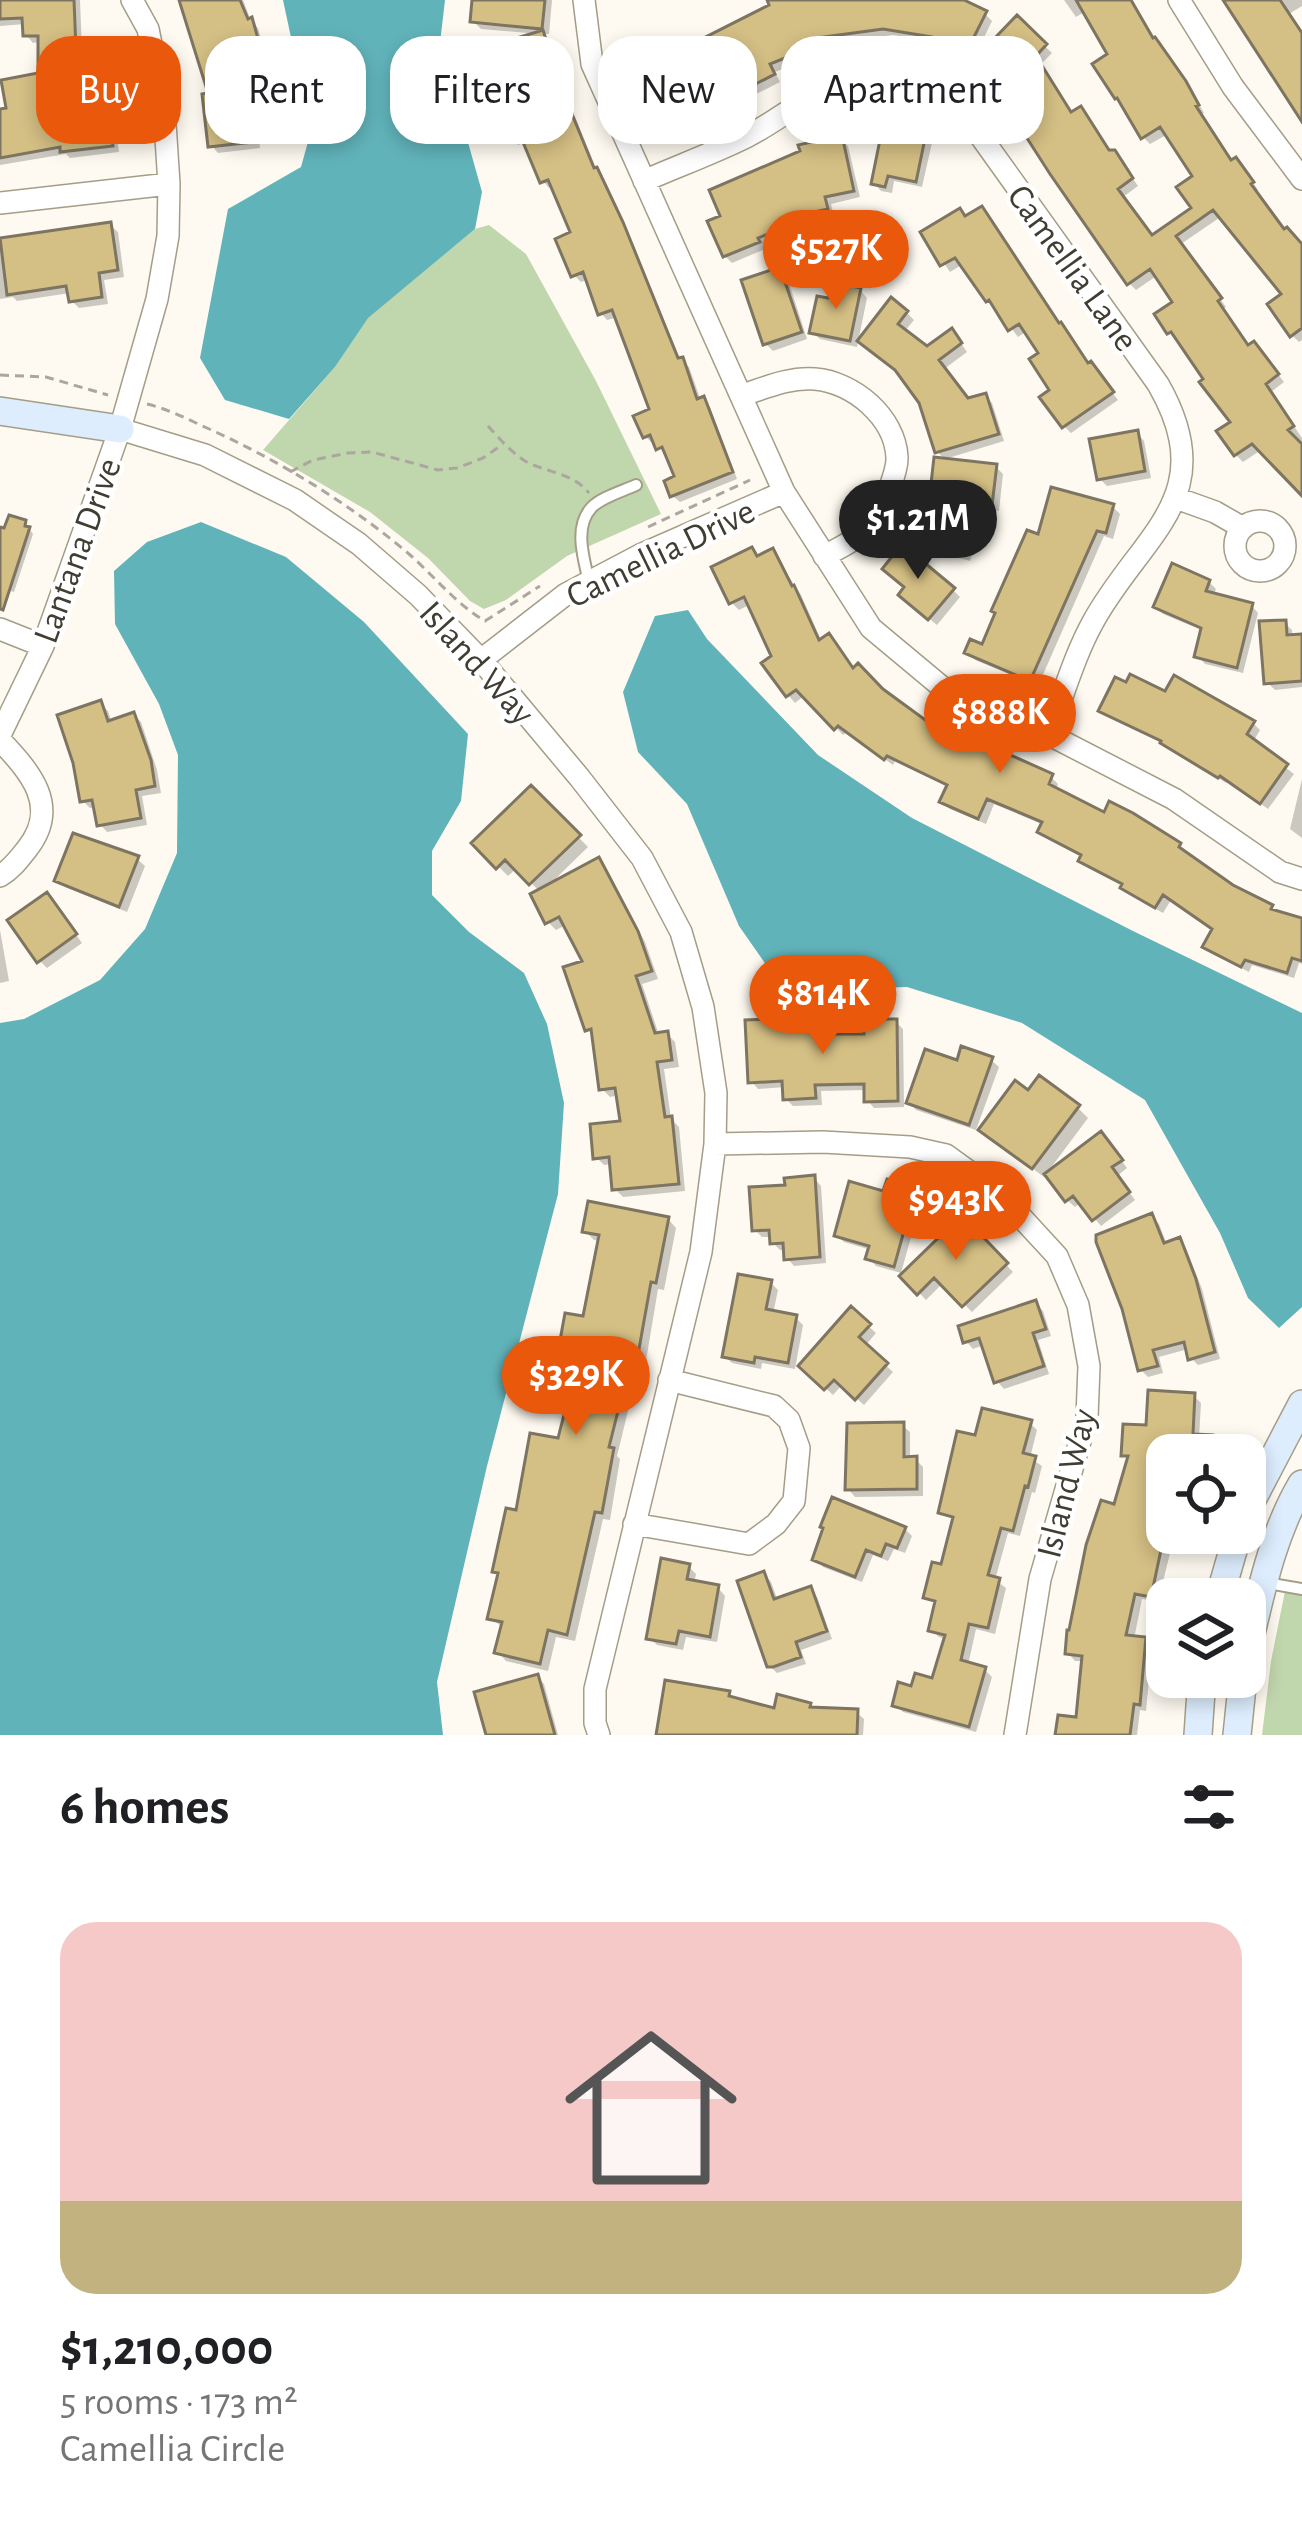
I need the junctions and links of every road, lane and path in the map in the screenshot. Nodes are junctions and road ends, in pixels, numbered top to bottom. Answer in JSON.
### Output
{"nodes":[{"id":1,"x":132,"y":0,"type":"edge"},
{"id":2,"x":584,"y":0,"type":"edge"},
{"id":3,"x":1179,"y":0,"type":"edge"},
{"id":4,"x":1302,"y":179,"type":"edge"},
{"id":5,"x":644,"y":181,"type":"junction"},
{"id":6,"x":169,"y":184,"type":"junction"},
{"id":7,"x":0,"y":203,"type":"edge"},
{"id":8,"x":0,"y":375,"type":"edge"},
{"id":9,"x":743,"y":395,"type":"junction"},
{"id":10,"x":128,"y":400,"type":"junction"},
{"id":11,"x":0,"y":411,"type":"edge"},
{"id":12,"x":488,"y":426,"type":"dead end"},
{"id":13,"x":120,"y":429,"type":"junction"},
{"id":14,"x":503,"y":444,"type":"junction"},
{"id":15,"x":290,"y":472,"type":"junction"},
{"id":16,"x":750,"y":480,"type":"dead end"},
{"id":17,"x":635,"y":485,"type":"dead end"},
{"id":18,"x":271,"y":488,"type":"junction"},
{"id":19,"x":784,"y":491,"type":"junction"},
{"id":20,"x":1176,"y":498,"type":"junction"},
{"id":21,"x":594,"y":505,"type":"junction"},
{"id":22,"x":1243,"y":528,"type":"dead end"},
{"id":23,"x":642,"y":530,"type":"dead end"},
{"id":24,"x":824,"y":556,"type":"junction"},
{"id":25,"x":589,"y":582,"type":"junction"},
{"id":26,"x":542,"y":585,"type":"dead end"},
{"id":27,"x":0,"y":628,"type":"edge"},
{"id":28,"x":43,"y":646,"type":"junction"},
{"id":29,"x":482,"y":660,"type":"junction"},
{"id":30,"x":1048,"y":734,"type":"junction"},
{"id":31,"x":0,"y":737,"type":"edge"},
{"id":32,"x":0,"y":876,"type":"edge"},
{"id":33,"x":1302,"y":879,"type":"edge"},
{"id":34,"x":715,"y":1144,"type":"junction"},
{"id":35,"x":669,"y":1380,"type":"junction"},
{"id":36,"x":1302,"y":1404,"type":"edge"},
{"id":37,"x":1266,"y":1473,"type":"edge"},
{"id":38,"x":1302,"y":1484,"type":"edge"},
{"id":39,"x":634,"y":1524,"type":"junction"},
{"id":40,"x":1265,"y":1578,"type":"edge"},
{"id":41,"x":1266,"y":1582,"type":"edge"},
{"id":42,"x":1302,"y":1589,"type":"edge"},
{"id":43,"x":1201,"y":1698,"type":"edge"},
{"id":44,"x":1241,"y":1698,"type":"edge"},
{"id":45,"x":599,"y":1735,"type":"edge"},
{"id":46,"x":1015,"y":1735,"type":"edge"},
{"id":47,"x":1198,"y":1735,"type":"edge"},
{"id":48,"x":1237,"y":1735,"type":"edge"}],
"edges":[{"from":1,"to":6,"type":"street","name":"Lantana Drive"},
{"from":2,"to":5,"type":"street"},
{"from":3,"to":4,"type":"street"},
{"from":5,"to":9,"type":"street"},
{"from":5,"to":20,"type":"street","name":"Camellia Lane"},
{"from":6,"to":7,"type":"street"},
{"from":6,"to":10,"type":"street","name":"Lantana Drive"},
{"from":8,"to":10,"type":"path"},
{"from":9,"to":19,"type":"street"},
{"from":9,"to":24,"type":"street"},
{"from":10,"to":13,"type":"street","name":"Lantana Drive"},
{"from":10,"to":15,"type":"path"},
{"from":11,"to":13,"type":"street","name":"Island Way"},
{"from":12,"to":14,"type":"path"},
{"from":13,"to":18,"type":"street","name":"Island Way"},
{"from":13,"to":28,"type":"street","name":"Lantana Drive"},
{"from":14,"to":15,"type":"path"},
{"from":14,"to":21,"type":"path"},
{"from":15,"to":18,"type":"path"},
{"from":15,"to":26,"type":"path"},
{"from":16,"to":23,"type":"path"},
{"from":17,"to":21,"type":"lane"},
{"from":18,"to":29,"type":"street","name":"Island Way"},
{"from":19,"to":24,"type":"street"},
{"from":19,"to":25,"type":"street","name":"Camellia Drive"},
{"from":20,"to":22,"type":"street"},
{"from":20,"to":30,"type":"street","name":"Camellia Lane"},
{"from":21,"to":25,"type":"lane"},
{"from":24,"to":30,"type":"street"},
{"from":25,"to":29,"type":"street","name":"Camellia Drive"},
{"from":27,"to":28,"type":"street"},
{"from":28,"to":31,"type":"street","name":"Lantana Drive"},
{"from":29,"to":34,"type":"street","name":"Island Way"},
{"from":30,"to":33,"type":"street"},
{"from":31,"to":32,"type":"street"},
{"from":34,"to":35,"type":"street","name":"Island Way"},
{"from":34,"to":46,"type":"street","name":"Island Way"},
{"from":35,"to":39,"type":"street","name":"Island Way"},
{"from":35,"to":39,"type":"street"},
{"from":36,"to":37,"type":"street"},
{"from":38,"to":40,"type":"street"},
{"from":39,"to":45,"type":"street","name":"Island Way"},
{"from":41,"to":42,"type":"lane"},
{"from":43,"to":47,"type":"street"},
{"from":44,"to":48,"type":"street"}]}
